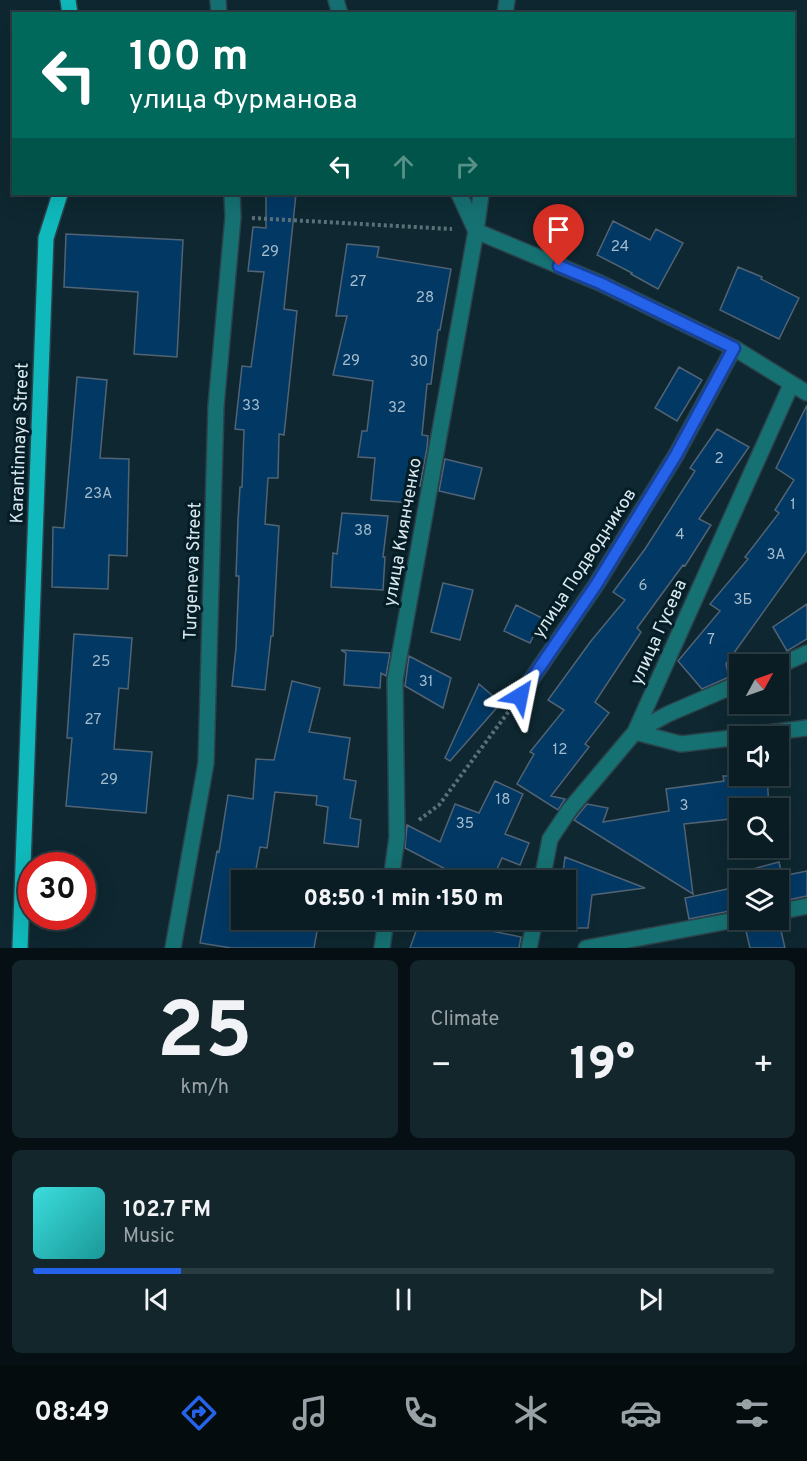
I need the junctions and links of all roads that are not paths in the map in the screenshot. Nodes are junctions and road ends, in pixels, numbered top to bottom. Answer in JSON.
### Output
{"nodes":[{"id":1,"x":60,"y":195,"type":"edge"},
{"id":2,"x":231,"y":195,"type":"edge"},
{"id":3,"x":459,"y":195,"type":"edge"},
{"id":4,"x":481,"y":195,"type":"edge"},
{"id":5,"x":476,"y":231,"type":"junction"},
{"id":6,"x":734,"y":348,"type":"junction"},
{"id":7,"x":791,"y":384,"type":"junction"},
{"id":8,"x":807,"y":393,"type":"edge"},
{"id":9,"x":807,"y":653,"type":"edge"},
{"id":10,"x":789,"y":661,"type":"edge"},
{"id":11,"x":729,"y":688,"type":"edge"},
{"id":12,"x":520,"y":696,"type":"road end"},
{"id":13,"x":807,"y":728,"type":"edge"},
{"id":14,"x":789,"y":730,"type":"edge"},
{"id":15,"x":635,"y":732,"type":"junction"},
{"id":16,"x":729,"y":738,"type":"edge"},
{"id":17,"x":392,"y":870,"type":"edge"},
{"id":18,"x":544,"y":870,"type":"edge"},
{"id":19,"x":807,"y":906,"type":"edge"},
{"id":20,"x":789,"y":910,"type":"edge"},
{"id":21,"x":729,"y":921,"type":"edge"},
{"id":22,"x":385,"y":930,"type":"edge"},
{"id":23,"x":533,"y":930,"type":"edge"},
{"id":24,"x":20,"y":948,"type":"edge"},
{"id":25,"x":173,"y":948,"type":"edge"},
{"id":26,"x":382,"y":948,"type":"edge"},
{"id":27,"x":529,"y":948,"type":"edge"},
{"id":28,"x":586,"y":948,"type":"edge"}],
"edges":[{"from":1,"to":24,"type":"main road","name":"Karantinnaya Street"},
{"from":2,"to":25,"type":"street","name":"Turgeneva Street"},
{"from":3,"to":5,"type":"street"},
{"from":4,"to":5,"type":"street","name":"улица Киянченко"},
{"from":5,"to":6,"type":"street"},
{"from":5,"to":17,"type":"street","name":"улица Киянченко"},
{"from":6,"to":7,"type":"street"},
{"from":6,"to":12,"type":"street","name":"улица Подводников"},
{"from":7,"to":8,"type":"street"},
{"from":7,"to":15,"type":"street","name":"улица Гусева"},
{"from":9,"to":10,"type":"street"},
{"from":11,"to":15,"type":"street"},
{"from":13,"to":14,"type":"street"},
{"from":15,"to":16,"type":"street"},
{"from":15,"to":18,"type":"street","name":"улица Гусева"},
{"from":19,"to":20,"type":"street"},
{"from":21,"to":28,"type":"street"},
{"from":22,"to":26,"type":"street"},
{"from":23,"to":27,"type":"street"}]}
